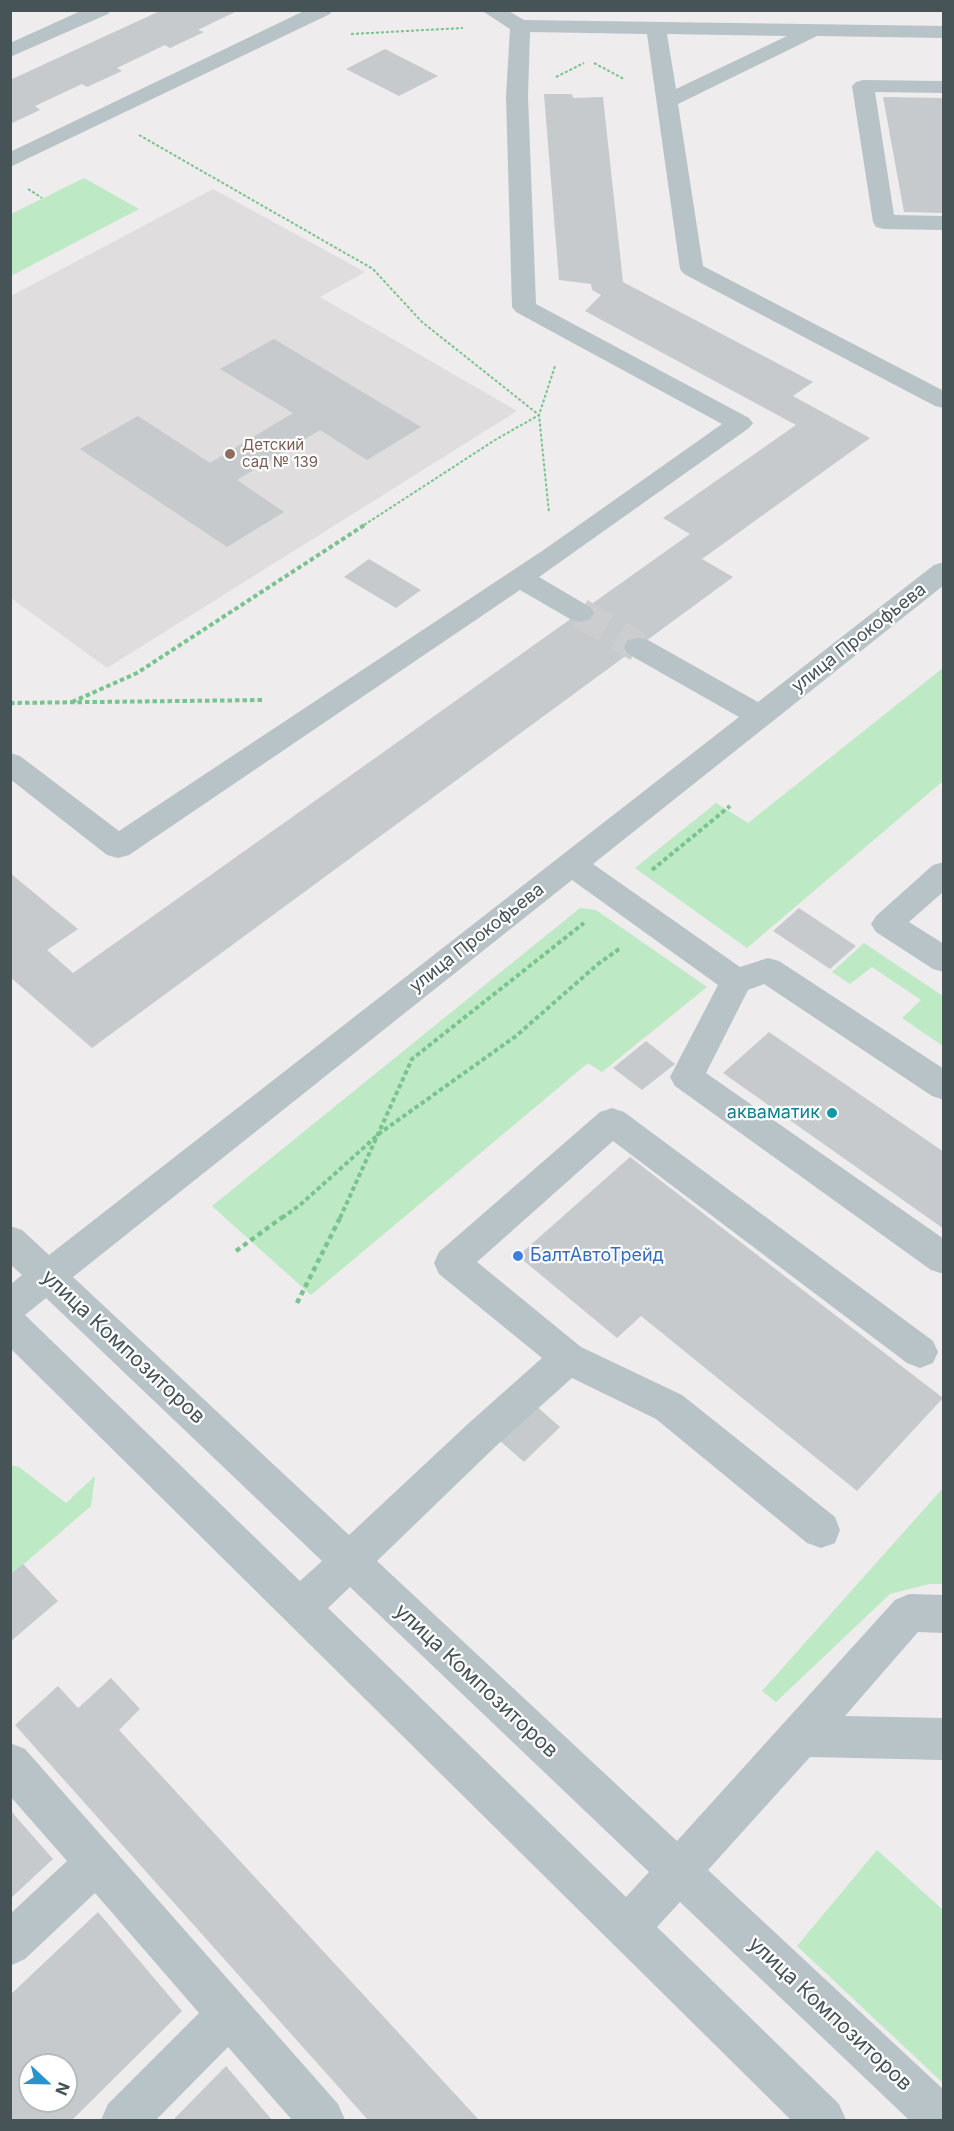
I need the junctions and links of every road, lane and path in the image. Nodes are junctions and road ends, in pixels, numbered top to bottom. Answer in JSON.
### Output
{"nodes":[{"id":1,"x":101,"y":10,"type":"edge"},
{"id":2,"x":323,"y":10,"type":"edge"},
{"id":3,"x":491,"y":10,"type":"edge"},
{"id":4,"x":520,"y":26,"type":"junction"},
{"id":5,"x":656,"y":28,"type":"junction"},
{"id":6,"x":816,"y":30,"type":"junction"},
{"id":7,"x":944,"y":32,"type":"edge"},
{"id":8,"x":347,"y":34,"type":"dead end"},
{"id":9,"x":10,"y":51,"type":"edge"},
{"id":10,"x":944,"y":87,"type":"edge"},
{"id":11,"x":667,"y":101,"type":"junction"},
{"id":12,"x":104,"y":116,"type":"junction"},
{"id":13,"x":10,"y":161,"type":"edge"},
{"id":14,"x":944,"y":223,"type":"edge"},
{"id":15,"x":566,"y":331,"type":"junction"},
{"id":16,"x":944,"y":401,"type":"edge"},
{"id":17,"x":539,"y":415,"type":"junction"},
{"id":18,"x":554,"y":555,"type":"junction"},
{"id":19,"x":944,"y":571,"type":"edge"},
{"id":20,"x":520,"y":578,"type":"junction"},
{"id":21,"x":580,"y":613,"type":"tunnel mouth"},
{"id":22,"x":638,"y":647,"type":"tunnel mouth"},
{"id":23,"x":338,"y":699,"type":"junction"},
{"id":24,"x":72,"y":702,"type":"junction"},
{"id":25,"x":10,"y":703,"type":"edge"},
{"id":26,"x":759,"y":716,"type":"junction"},
{"id":27,"x":10,"y":763,"type":"edge"},
{"id":28,"x":730,"y":806,"type":"dead end"},
{"id":29,"x":571,"y":864,"type":"junction"},
{"id":30,"x":944,"y":873,"type":"edge"},
{"id":31,"x":617,"y":897,"type":"junction"},
{"id":32,"x":655,"y":923,"type":"junction"},
{"id":33,"x":944,"y":960,"type":"edge"},
{"id":34,"x":736,"y":981,"type":"junction"},
{"id":35,"x":944,"y":1087,"type":"edge"},
{"id":36,"x":380,"y":1133,"type":"junction"},
{"id":37,"x":10,"y":1241,"type":"edge"},
{"id":38,"x":236,"y":1251,"type":"dead end"},
{"id":39,"x":944,"y":1259,"type":"edge"},
{"id":40,"x":48,"y":1276,"type":"junction"},
{"id":41,"x":297,"y":1303,"type":"dead end"},
{"id":42,"x":10,"y":1306,"type":"edge"},
{"id":43,"x":10,"y":1324,"type":"edge"},
{"id":44,"x":920,"y":1352,"type":"dead end"},
{"id":45,"x":568,"y":1358,"type":"junction"},
{"id":46,"x":821,"y":1530,"type":"dead end"},
{"id":47,"x":350,"y":1561,"type":"junction"},
{"id":48,"x":300,"y":1608,"type":"junction"},
{"id":49,"x":944,"y":1614,"type":"edge"},
{"id":50,"x":801,"y":1736,"type":"junction"},
{"id":51,"x":944,"y":1740,"type":"edge"},
{"id":52,"x":10,"y":1764,"type":"edge"},
{"id":53,"x":96,"y":1863,"type":"junction"},
{"id":54,"x":678,"y":1871,"type":"junction"},
{"id":55,"x":627,"y":1928,"type":"junction"},
{"id":56,"x":10,"y":1944,"type":"edge"},
{"id":57,"x":229,"y":2014,"type":"junction"},
{"id":58,"x":124,"y":2121,"type":"edge"},
{"id":59,"x":322,"y":2121,"type":"edge"},
{"id":60,"x":823,"y":2121,"type":"edge"},
{"id":61,"x":942,"y":2121,"type":"edge"}],
"edges":[{"from":1,"to":9,"type":"street"},
{"from":2,"to":12,"type":"street"},
{"from":3,"to":4,"type":"street"},
{"from":4,"to":5,"type":"street"},
{"from":4,"to":8,"type":"path"},
{"from":4,"to":15,"type":"street"},
{"from":5,"to":6,"type":"street"},
{"from":5,"to":11,"type":"street"},
{"from":6,"to":7,"type":"street"},
{"from":6,"to":11,"type":"street"},
{"from":10,"to":14,"type":"street"},
{"from":11,"to":16,"type":"street"},
{"from":12,"to":13,"type":"street"},
{"from":12,"to":17,"type":"path"},
{"from":15,"to":17,"type":"path"},
{"from":15,"to":18,"type":"street"},
{"from":17,"to":18,"type":"path"},
{"from":17,"to":24,"type":"path"},
{"from":18,"to":20,"type":"street"},
{"from":19,"to":26,"type":"street","name":"улица Прокофьева"},
{"from":20,"to":21,"type":"street"},
{"from":20,"to":23,"type":"street"},
{"from":22,"to":26,"type":"street"},
{"from":23,"to":24,"type":"path"},
{"from":23,"to":27,"type":"street"},
{"from":24,"to":25,"type":"path"},
{"from":26,"to":29,"type":"street","name":"улица Прокофьева"},
{"from":28,"to":31,"type":"path"},
{"from":29,"to":31,"type":"street"},
{"from":29,"to":40,"type":"street","name":"улица Прокофьева"},
{"from":30,"to":33,"type":"street"},
{"from":31,"to":32,"type":"street"},
{"from":31,"to":36,"type":"path"},
{"from":32,"to":34,"type":"street"},
{"from":32,"to":36,"type":"path"},
{"from":34,"to":35,"type":"street"},
{"from":34,"to":39,"type":"street"},
{"from":36,"to":38,"type":"path"},
{"from":36,"to":41,"type":"path"},
{"from":37,"to":40,"type":"street","name":"улица Композиторов"},
{"from":40,"to":42,"type":"street","name":"улица Прокофьева"},
{"from":40,"to":47,"type":"street","name":"улица Композиторов"},
{"from":43,"to":48,"type":"street"},
{"from":44,"to":45,"type":"street"},
{"from":45,"to":46,"type":"street"},
{"from":45,"to":47,"type":"street"},
{"from":47,"to":48,"type":"street"},
{"from":47,"to":54,"type":"street","name":"улица Композиторов"},
{"from":48,"to":55,"type":"street"},
{"from":49,"to":50,"type":"street"},
{"from":50,"to":51,"type":"street"},
{"from":50,"to":54,"type":"street"},
{"from":52,"to":53,"type":"street"},
{"from":53,"to":56,"type":"street"},
{"from":53,"to":57,"type":"street"},
{"from":54,"to":55,"type":"street"},
{"from":54,"to":61,"type":"street","name":"улица Композиторов"},
{"from":55,"to":60,"type":"street"},
{"from":57,"to":58,"type":"street"},
{"from":57,"to":59,"type":"street"}]}
